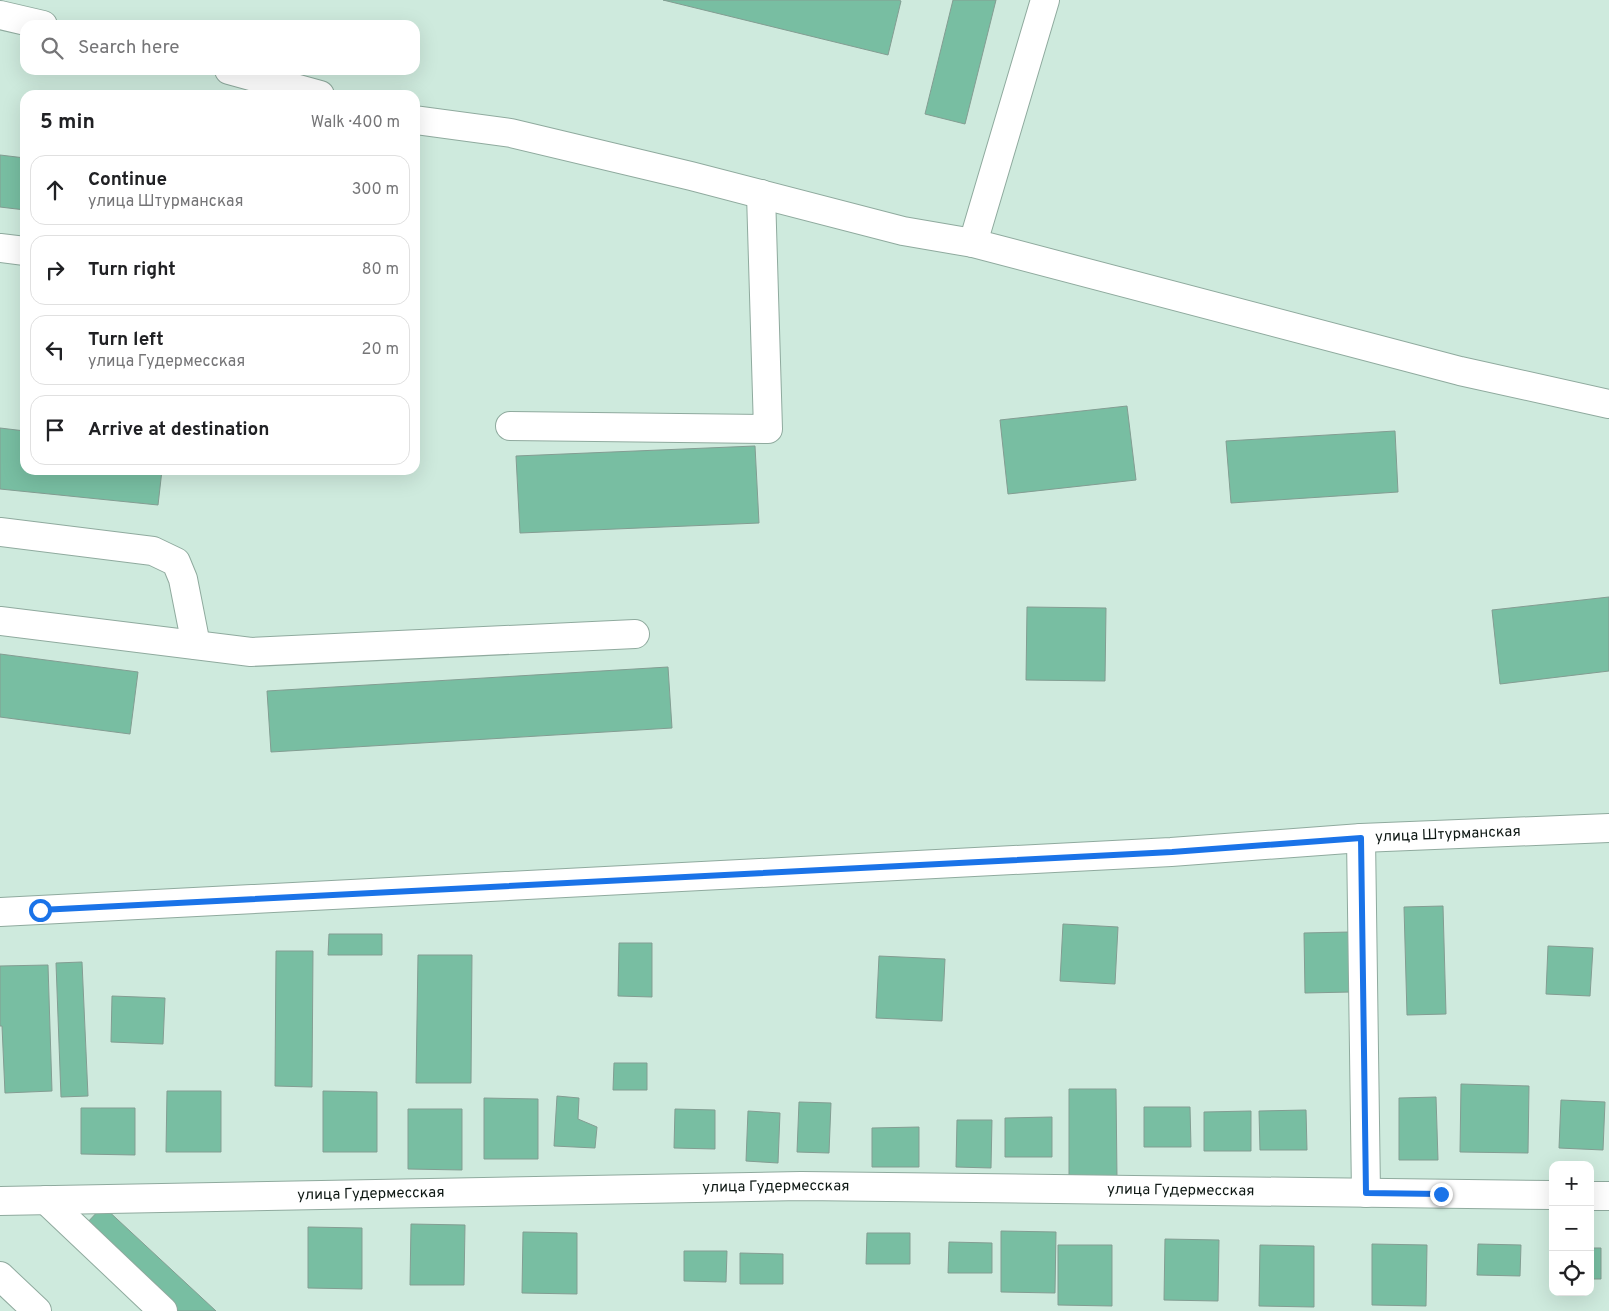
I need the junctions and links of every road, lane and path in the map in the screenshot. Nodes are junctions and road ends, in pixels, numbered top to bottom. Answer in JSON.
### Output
{"nodes":[{"id":1,"x":1045,"y":0,"type":"edge"},
{"id":2,"x":0,"y":15,"type":"edge"},
{"id":3,"x":22,"y":20,"type":"edge"},
{"id":4,"x":247,"y":75,"type":"edge"},
{"id":5,"x":302,"y":90,"type":"edge"},
{"id":6,"x":420,"y":121,"type":"edge"},
{"id":7,"x":761,"y":194,"type":"junction"},
{"id":8,"x":972,"y":243,"type":"junction"},
{"id":9,"x":0,"y":248,"type":"edge"},
{"id":10,"x":20,"y":250,"type":"edge"},
{"id":11,"x":1609,"y":404,"type":"edge"},
{"id":12,"x":510,"y":426,"type":"dead end"},
{"id":13,"x":0,"y":532,"type":"edge"},
{"id":14,"x":0,"y":621,"type":"edge"},
{"id":15,"x":635,"y":634,"type":"dead end"},
{"id":16,"x":196,"y":645,"type":"junction"},
{"id":17,"x":1609,"y":828,"type":"edge"},
{"id":18,"x":1361,"y":838,"type":"junction"},
{"id":19,"x":0,"y":912,"type":"edge"},
{"id":20,"x":1366,"y":1193,"type":"junction"},
{"id":21,"x":1549,"y":1195,"type":"edge"},
{"id":22,"x":1594,"y":1196,"type":"edge"},
{"id":23,"x":1609,"y":1196,"type":"edge"},
{"id":24,"x":46,"y":1200,"type":"junction"},
{"id":25,"x":0,"y":1201,"type":"edge"},
{"id":26,"x":0,"y":1276,"type":"edge"},
{"id":27,"x":37,"y":1311,"type":"edge"},
{"id":28,"x":163,"y":1311,"type":"edge"}],
"edges":[{"from":1,"to":8,"type":"street"},
{"from":2,"to":3,"type":"street"},
{"from":4,"to":5,"type":"street"},
{"from":6,"to":7,"type":"street"},
{"from":7,"to":8,"type":"street"},
{"from":7,"to":12,"type":"street"},
{"from":8,"to":11,"type":"street"},
{"from":9,"to":10,"type":"street"},
{"from":13,"to":16,"type":"street"},
{"from":14,"to":16,"type":"street"},
{"from":15,"to":16,"type":"street"},
{"from":17,"to":18,"type":"street","name":"улица Штурманская"},
{"from":18,"to":19,"type":"street","name":"улица Штурманская"},
{"from":18,"to":20,"type":"street"},
{"from":20,"to":21,"type":"street","name":"улица Гудермесская"},
{"from":20,"to":24,"type":"street","name":"улица Гудермесская"},
{"from":22,"to":23,"type":"street"},
{"from":24,"to":25,"type":"street","name":"улица Гудермесская"},
{"from":24,"to":28,"type":"street"},
{"from":26,"to":27,"type":"street"}]}
